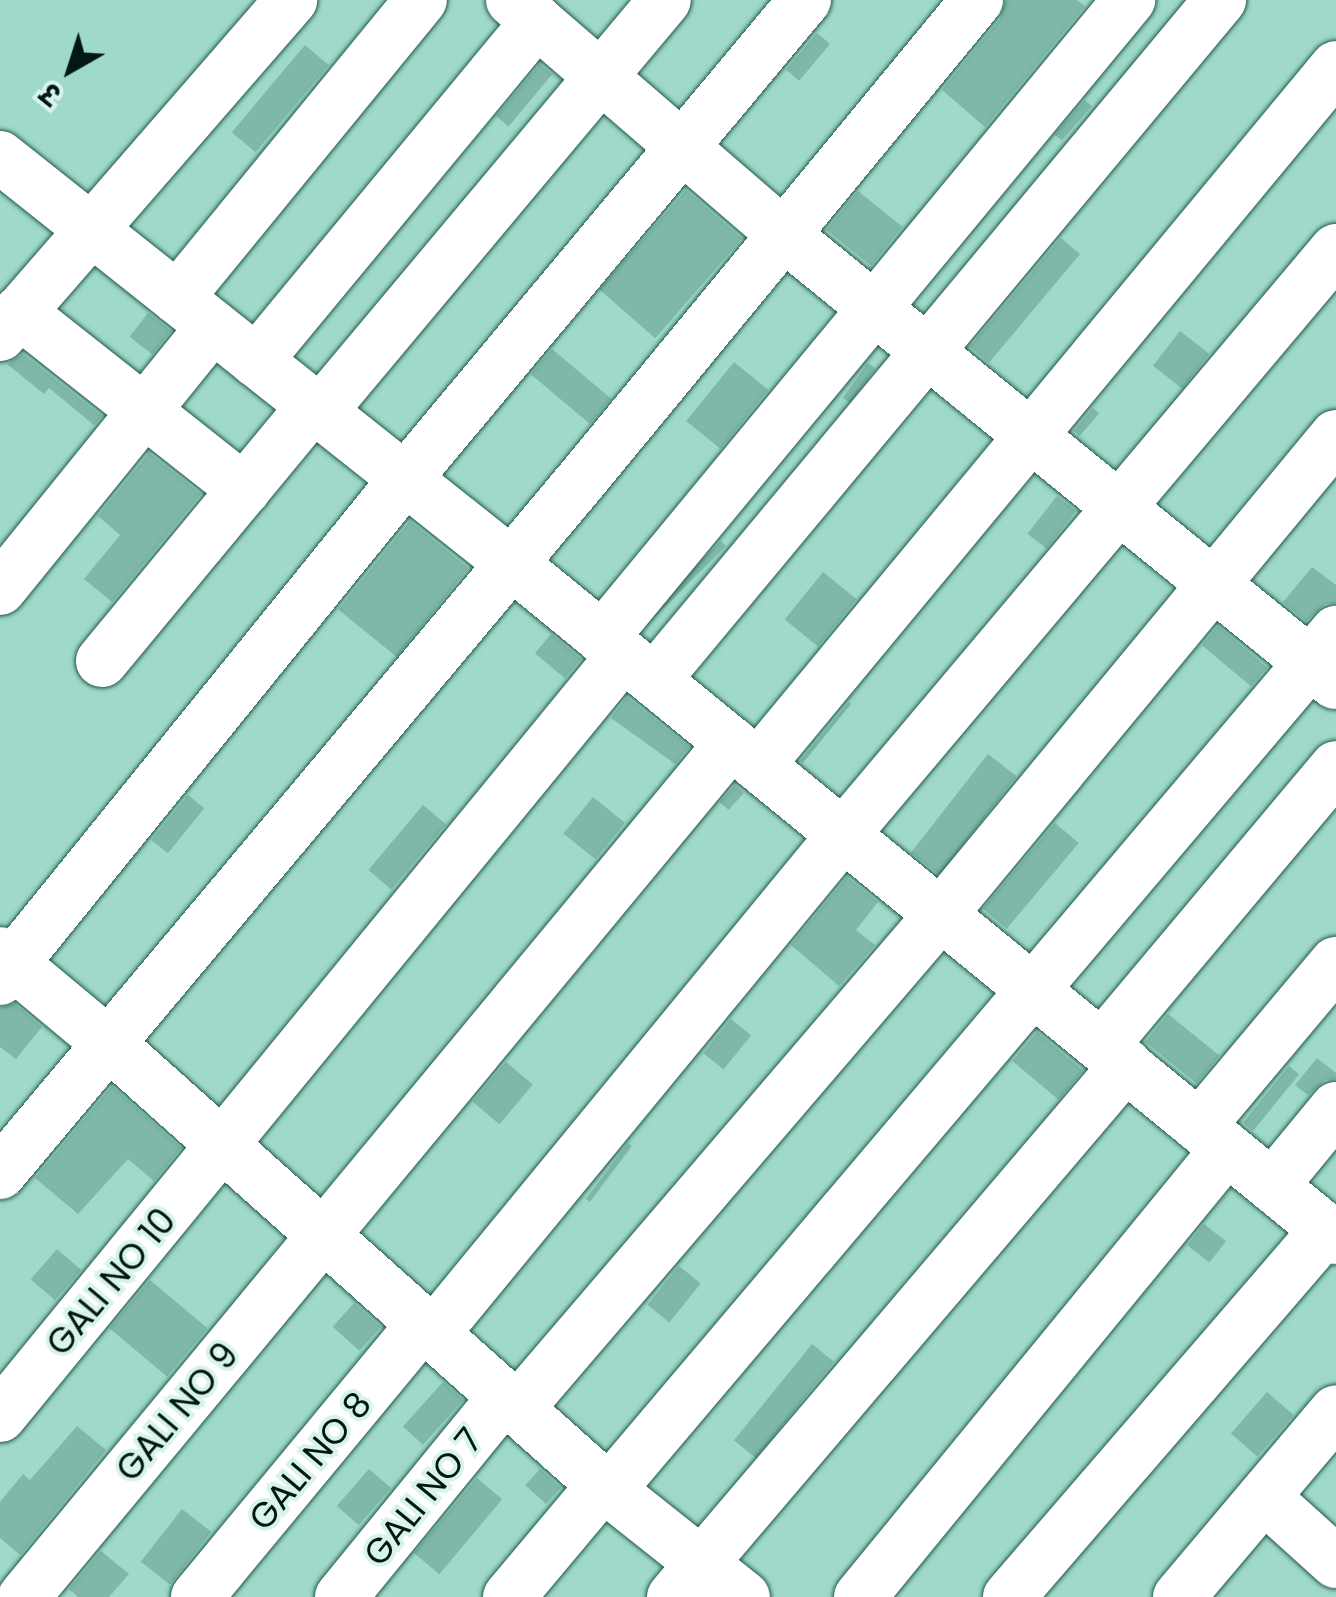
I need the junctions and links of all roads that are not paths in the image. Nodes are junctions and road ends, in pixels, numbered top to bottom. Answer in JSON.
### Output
{"nodes":[{"id":1,"x":291,"y":0,"type":"edge"},
{"id":2,"x":421,"y":0,"type":"edge"},
{"id":3,"x":665,"y":0,"type":"edge"},
{"id":4,"x":805,"y":0,"type":"edge"},
{"id":5,"x":976,"y":0,"type":"edge"},
{"id":6,"x":1128,"y":0,"type":"edge"},
{"id":7,"x":1220,"y":0,"type":"edge"},
{"id":8,"x":524,"y":10,"type":"edge"},
{"id":9,"x":1336,"y":67,"type":"edge"},
{"id":10,"x":602,"y":78,"type":"junction"},
{"id":11,"x":681,"y":146,"type":"junction"},
{"id":12,"x":0,"y":157,"type":"edge"},
{"id":13,"x":91,"y":230,"type":"junction"},
{"id":14,"x":784,"y":235,"type":"junction"},
{"id":15,"x":1336,"y":250,"type":"edge"},
{"id":16,"x":875,"y":310,"type":"junction"},
{"id":17,"x":195,"y":312,"type":"junction"},
{"id":18,"x":10,"y":324,"type":"edge"},
{"id":19,"x":928,"y":352,"type":"junction"},
{"id":20,"x":256,"y":361,"type":"junction"},
{"id":21,"x":317,"y":409,"type":"junction"},
{"id":22,"x":145,"y":412,"type":"junction"},
{"id":23,"x":1028,"y":434,"type":"junction"},
{"id":24,"x":1336,"y":436,"type":"edge"},
{"id":25,"x":405,"y":479,"type":"junction"},
{"id":26,"x":244,"y":490,"type":"junction"},
{"id":27,"x":1120,"y":510,"type":"junction"},
{"id":28,"x":511,"y":564,"type":"junction"},
{"id":29,"x":1212,"y":584,"type":"junction"},
{"id":30,"x":0,"y":589,"type":"edge"},
{"id":31,"x":626,"y":658,"type":"junction"},
{"id":32,"x":1327,"y":660,"type":"edge"},
{"id":33,"x":102,"y":661,"type":"dead end"},
{"id":34,"x":744,"y":754,"type":"junction"},
{"id":35,"x":1336,"y":768,"type":"edge"},
{"id":36,"x":843,"y":835,"type":"junction"},
{"id":37,"x":941,"y":914,"type":"junction"},
{"id":38,"x":1336,"y":963,"type":"edge"},
{"id":39,"x":4,"y":965,"type":"edge"},
{"id":40,"x":1034,"y":990,"type":"junction"},
{"id":41,"x":107,"y":1042,"type":"junction"},
{"id":42,"x":1114,"y":1056,"type":"junction"},
{"id":43,"x":1336,"y":1108,"type":"edge"},
{"id":44,"x":1213,"y":1137,"type":"junction"},
{"id":45,"x":221,"y":1148,"type":"junction"},
{"id":46,"x":0,"y":1172,"type":"edge"},
{"id":47,"x":1272,"y":1186,"type":"junction"},
{"id":48,"x":1331,"y":1234,"type":"edge"},
{"id":49,"x":322,"y":1237,"type":"junction"},
{"id":50,"x":428,"y":1330,"type":"junction"},
{"id":51,"x":511,"y":1403,"type":"junction"},
{"id":52,"x":1336,"y":1412,"type":"edge"},
{"id":53,"x":0,"y":1416,"type":"edge"},
{"id":54,"x":606,"y":1488,"type":"junction"},
{"id":55,"x":1264,"y":1497,"type":"junction"},
{"id":56,"x":1336,"y":1562,"type":"edge"},
{"id":57,"x":688,"y":1580,"type":"edge"},
{"id":58,"x":25,"y":1585,"type":"edge"},
{"id":59,"x":197,"y":1597,"type":"edge"},
{"id":60,"x":341,"y":1597,"type":"edge"},
{"id":61,"x":510,"y":1597,"type":"edge"},
{"id":62,"x":744,"y":1597,"type":"edge"},
{"id":63,"x":860,"y":1597,"type":"edge"},
{"id":64,"x":1009,"y":1597,"type":"edge"},
{"id":65,"x":1179,"y":1597,"type":"edge"}],
"edges":[{"from":1,"to":13,"type":"street"},
{"from":2,"to":17,"type":"street"},
{"from":3,"to":10,"type":"street"},
{"from":4,"to":11,"type":"street"},
{"from":5,"to":14,"type":"street"},
{"from":6,"to":16,"type":"street"},
{"from":7,"to":19,"type":"street"},
{"from":8,"to":10,"type":"street"},
{"from":8,"to":20,"type":"street"},
{"from":9,"to":23,"type":"street","name":"GALI NO 9"},
{"from":10,"to":11,"type":"street"},
{"from":10,"to":21,"type":"street"},
{"from":11,"to":14,"type":"street"},
{"from":11,"to":25,"type":"street"},
{"from":12,"to":13,"type":"street"},
{"from":13,"to":17,"type":"street"},
{"from":13,"to":18,"type":"street"},
{"from":14,"to":16,"type":"street"},
{"from":14,"to":28,"type":"street"},
{"from":15,"to":27,"type":"street","name":"GALI NO 8"},
{"from":16,"to":19,"type":"street"},
{"from":16,"to":31,"type":"street"},
{"from":17,"to":20,"type":"street"},
{"from":17,"to":22,"type":"street"},
{"from":18,"to":22,"type":"street"},
{"from":19,"to":23,"type":"street"},
{"from":19,"to":31,"type":"street"},
{"from":20,"to":21,"type":"street"},
{"from":21,"to":25,"type":"street"},
{"from":21,"to":26,"type":"street"},
{"from":22,"to":26,"type":"street"},
{"from":22,"to":30,"type":"street"},
{"from":23,"to":27,"type":"street"},
{"from":23,"to":34,"type":"street","name":"GALI NO 9"},
{"from":24,"to":29,"type":"street","name":"GALI NO 7"},
{"from":25,"to":28,"type":"street"},
{"from":25,"to":39,"type":"street"},
{"from":26,"to":33,"type":"street"},
{"from":27,"to":29,"type":"street"},
{"from":27,"to":36,"type":"street","name":"GALI NO 8"},
{"from":28,"to":31,"type":"street"},
{"from":28,"to":41,"type":"street"},
{"from":29,"to":32,"type":"street"},
{"from":29,"to":37,"type":"street","name":"GALI NO 7"},
{"from":31,"to":34,"type":"street"},
{"from":31,"to":45,"type":"street","name":"GALI NO 10"},
{"from":32,"to":40,"type":"street"},
{"from":34,"to":36,"type":"street"},
{"from":34,"to":49,"type":"street","name":"GALI NO 9"},
{"from":35,"to":42,"type":"street"},
{"from":36,"to":37,"type":"street"},
{"from":36,"to":50,"type":"street","name":"GALI NO 8"},
{"from":37,"to":40,"type":"street"},
{"from":37,"to":51,"type":"street","name":"GALI NO 7"},
{"from":38,"to":44,"type":"street"},
{"from":39,"to":41,"type":"street"},
{"from":40,"to":42,"type":"street"},
{"from":40,"to":54,"type":"street"},
{"from":41,"to":45,"type":"street"},
{"from":41,"to":46,"type":"street"},
{"from":42,"to":44,"type":"street"},
{"from":42,"to":57,"type":"street"},
{"from":43,"to":47,"type":"street"},
{"from":44,"to":47,"type":"street"},
{"from":44,"to":63,"type":"street"},
{"from":45,"to":49,"type":"street"},
{"from":45,"to":53,"type":"street","name":"GALI NO 10"},
{"from":47,"to":48,"type":"street"},
{"from":48,"to":64,"type":"street"},
{"from":49,"to":50,"type":"street"},
{"from":49,"to":58,"type":"street","name":"GALI NO 9"},
{"from":50,"to":51,"type":"street"},
{"from":50,"to":59,"type":"street","name":"GALI NO 8"},
{"from":51,"to":54,"type":"street"},
{"from":51,"to":60,"type":"street","name":"GALI NO 7"},
{"from":52,"to":55,"type":"street"},
{"from":54,"to":57,"type":"street"},
{"from":54,"to":61,"type":"street"},
{"from":55,"to":56,"type":"street"},
{"from":55,"to":65,"type":"street"},
{"from":57,"to":62,"type":"street"}]}
